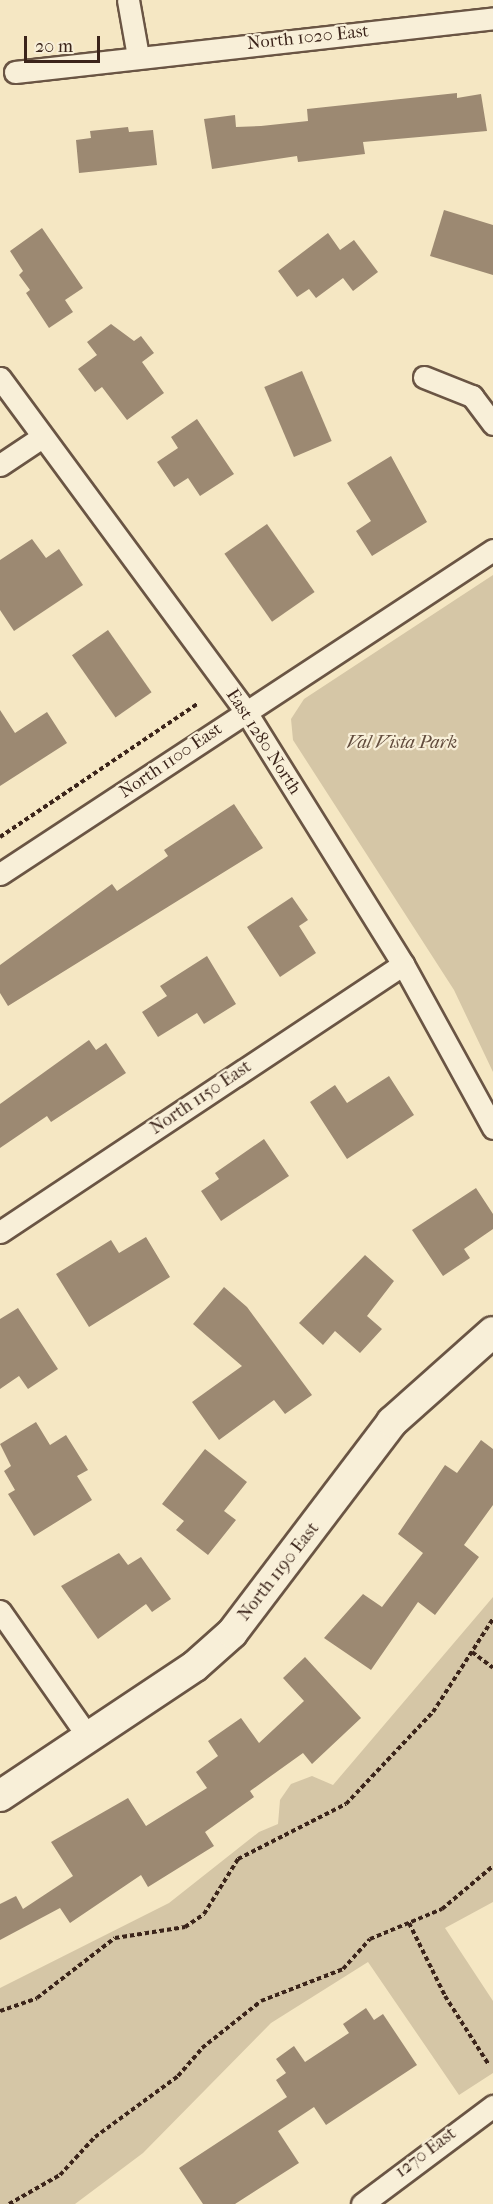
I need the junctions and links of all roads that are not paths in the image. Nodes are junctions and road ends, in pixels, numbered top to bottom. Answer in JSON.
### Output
{"nodes":[{"id":1,"x":128,"y":0,"type":"edge"},
{"id":2,"x":493,"y":18,"type":"edge"},
{"id":3,"x":138,"y":56,"type":"junction"},
{"id":4,"x":15,"y":72,"type":"dead end"},
{"id":5,"x":424,"y":377,"type":"dead end"},
{"id":6,"x":0,"y":378,"type":"edge"},
{"id":7,"x":493,"y":424,"type":"edge"},
{"id":8,"x":42,"y":437,"type":"junction"},
{"id":9,"x":0,"y":465,"type":"edge"},
{"id":10,"x":493,"y":550,"type":"edge"},
{"id":11,"x":246,"y":712,"type":"junction"},
{"id":12,"x":0,"y":874,"type":"edge"},
{"id":13,"x":403,"y":964,"type":"junction"},
{"id":14,"x":493,"y":1128,"type":"edge"},
{"id":15,"x":0,"y":1232,"type":"edge"},
{"id":16,"x":493,"y":1332,"type":"edge"},
{"id":17,"x":0,"y":1611,"type":"edge"},
{"id":18,"x":88,"y":1738,"type":"junction"},
{"id":19,"x":0,"y":1796,"type":"edge"},
{"id":20,"x":493,"y":2106,"type":"edge"},
{"id":21,"x":362,"y":2204,"type":"edge"}],
"edges":[{"from":1,"to":3,"type":"street"},
{"from":2,"to":3,"type":"street","name":"North 1020 East"},
{"from":3,"to":4,"type":"street","name":"North 1020 East"},
{"from":5,"to":7,"type":"street"},
{"from":6,"to":8,"type":"street","name":"East 1280 North"},
{"from":8,"to":9,"type":"street"},
{"from":8,"to":11,"type":"street","name":"East 1280 North"},
{"from":10,"to":11,"type":"street","name":"North 1100 East"},
{"from":11,"to":12,"type":"street","name":"North 1100 East"},
{"from":11,"to":13,"type":"street","name":"East 1280 North"},
{"from":13,"to":14,"type":"street","name":"East 1280 North"},
{"from":13,"to":15,"type":"street","name":"North 1150 East"},
{"from":16,"to":18,"type":"street","name":"North 1190 East"},
{"from":17,"to":18,"type":"street"},
{"from":18,"to":19,"type":"street","name":"North 1190 East"},
{"from":20,"to":21,"type":"street","name":"1270 East"}]}
